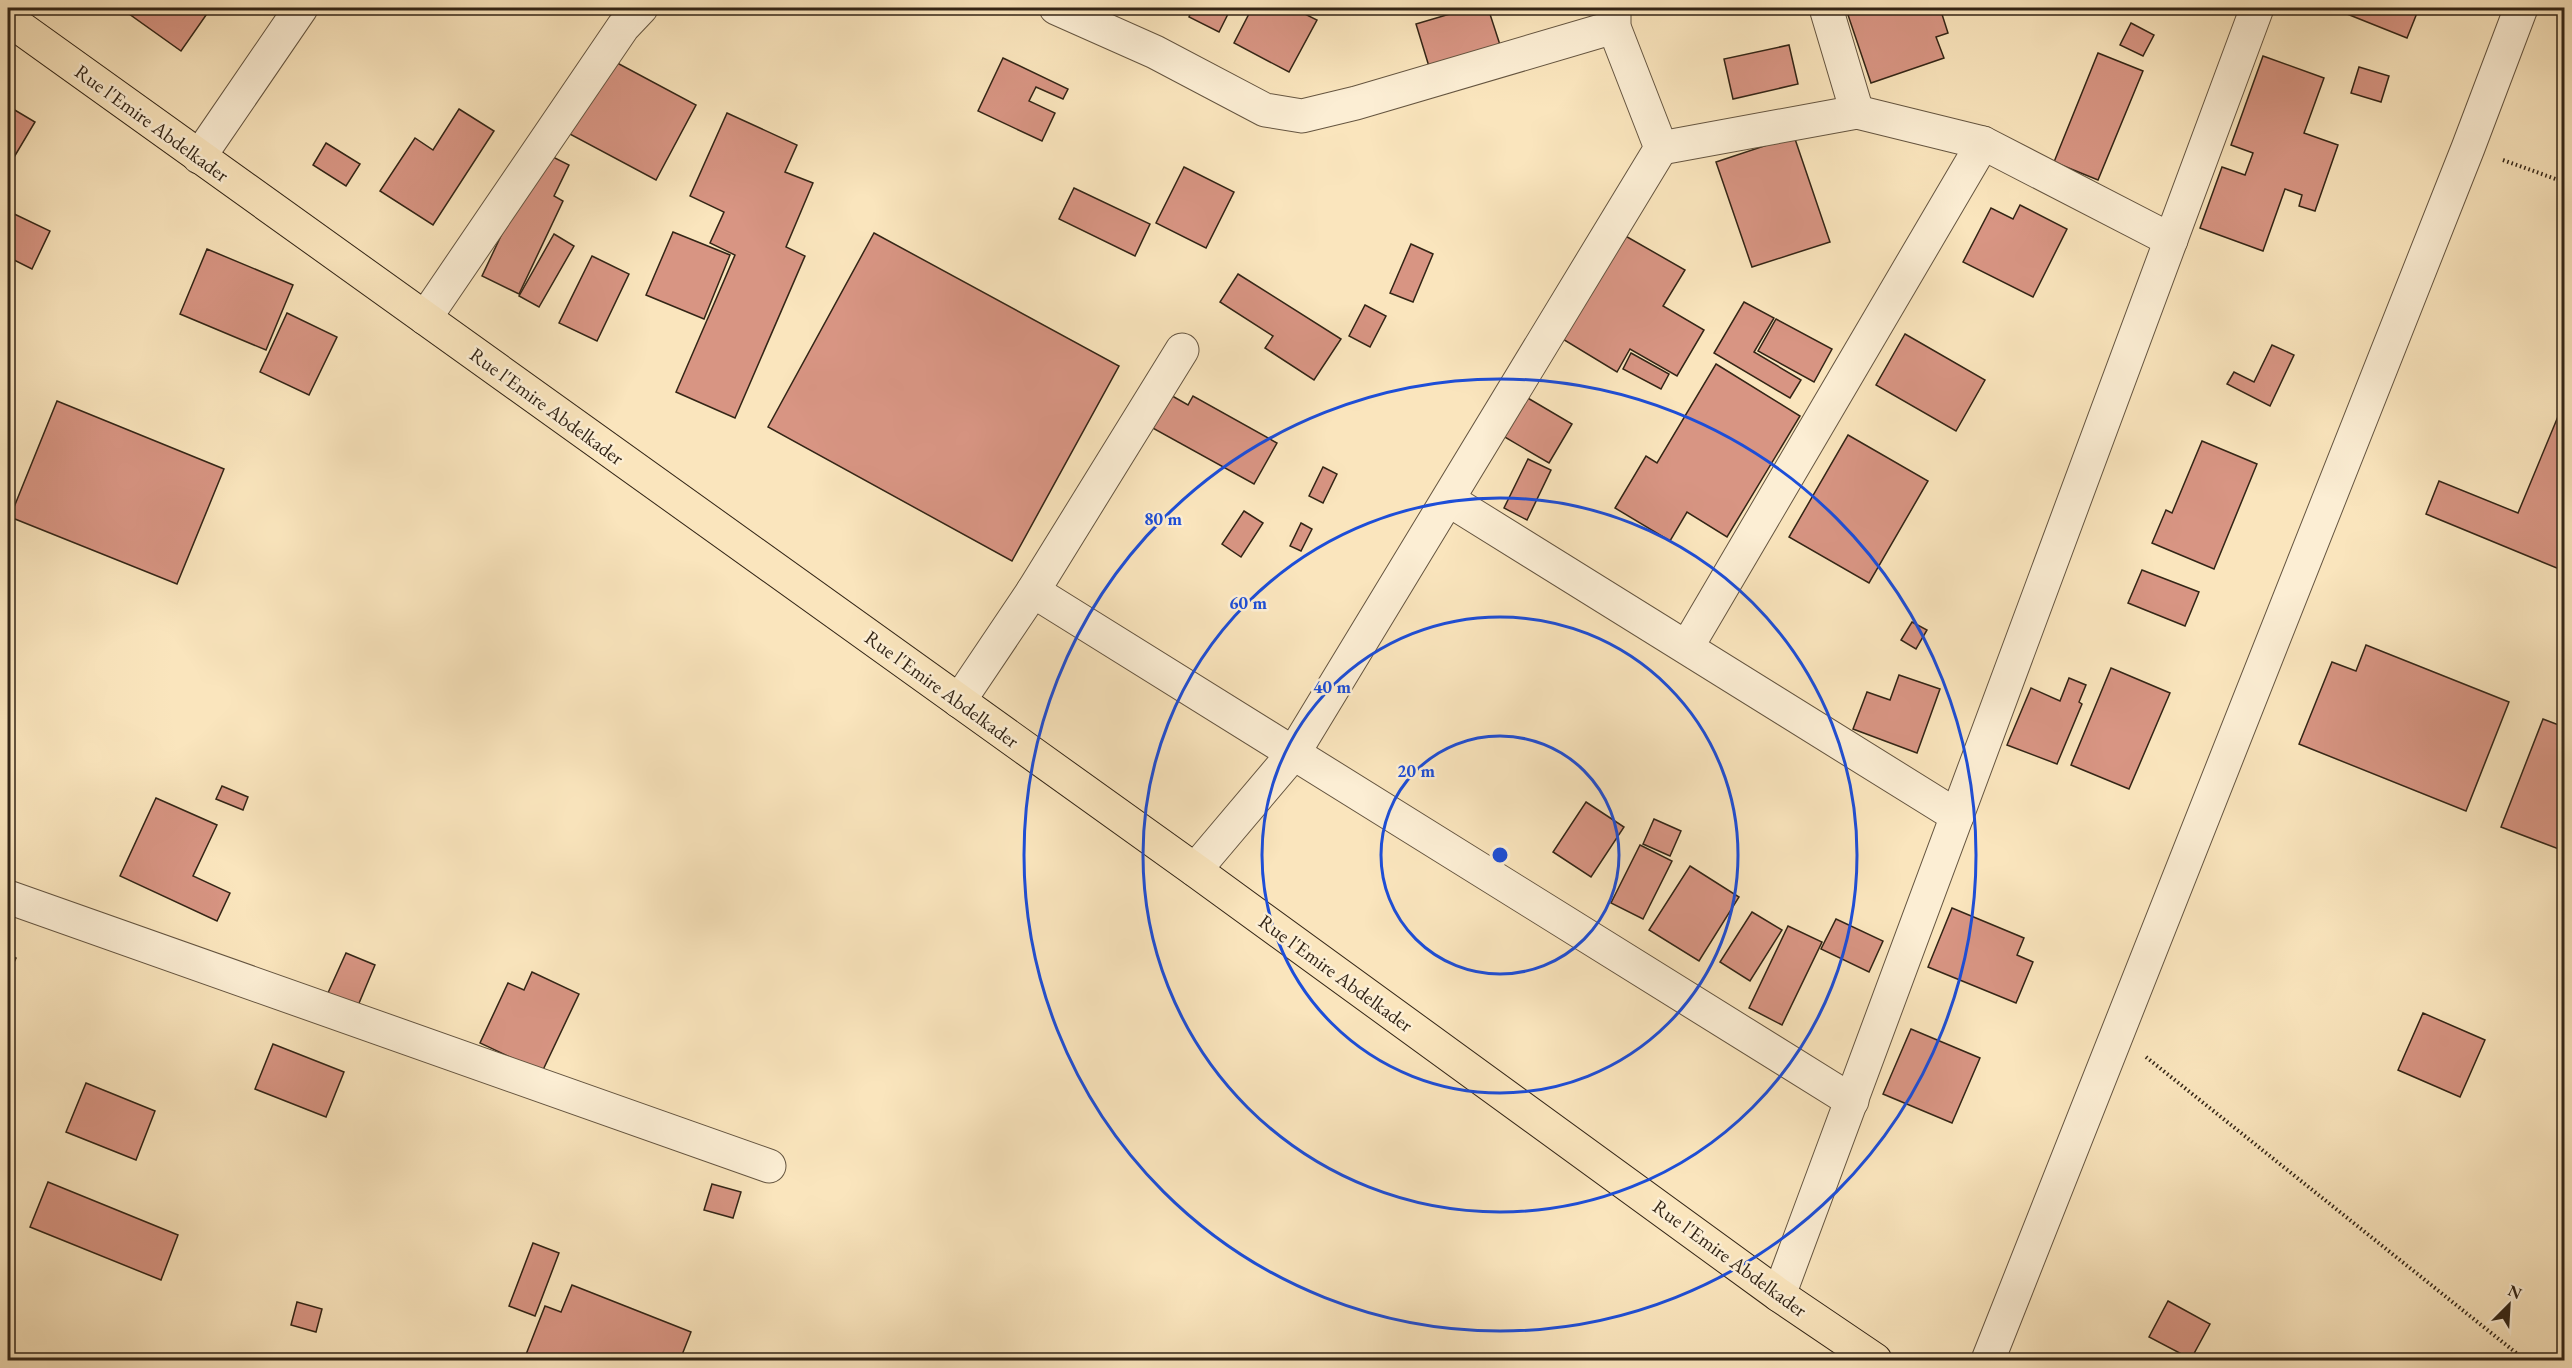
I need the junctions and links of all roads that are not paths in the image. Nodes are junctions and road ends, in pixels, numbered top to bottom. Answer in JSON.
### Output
{"nodes":[{"id":1,"x":301,"y":8,"type":"edge"},
{"id":2,"x":641,"y":8,"type":"edge"},
{"id":3,"x":1056,"y":8,"type":"edge"},
{"id":4,"x":1826,"y":8,"type":"edge"},
{"id":5,"x":2257,"y":8,"type":"edge"},
{"id":6,"x":2521,"y":8,"type":"edge"},
{"id":7,"x":1614,"y":17,"type":"edge"},
{"id":8,"x":8,"y":19,"type":"edge"},
{"id":9,"x":1857,"y":112,"type":"junction"},
{"id":10,"x":1983,"y":143,"type":"junction"},
{"id":11,"x":1661,"y":148,"type":"junction"},
{"id":12,"x":199,"y":157,"type":"junction"},
{"id":13,"x":2171,"y":240,"type":"junction"},
{"id":14,"x":425,"y":318,"type":"junction"},
{"id":15,"x":1182,"y":350,"type":"dead end"},
{"id":16,"x":1449,"y":500,"type":"junction"},
{"id":17,"x":1033,"y":591,"type":"junction"},
{"id":18,"x":1687,"y":647,"type":"junction"},
{"id":19,"x":959,"y":701,"type":"junction"},
{"id":20,"x":1293,"y":754,"type":"junction"},
{"id":21,"x":1957,"y":816,"type":"junction"},
{"id":22,"x":1195,"y":870,"type":"junction"},
{"id":23,"x":8,"y":897,"type":"edge"},
{"id":24,"x":1852,"y":1101,"type":"junction"},
{"id":25,"x":769,"y":1166,"type":"dead end"},
{"id":26,"x":1779,"y":1295,"type":"junction"},
{"id":27,"x":1875,"y":1360,"type":"edge"},
{"id":28,"x":1988,"y":1360,"type":"edge"}],
"edges":[{"from":1,"to":12,"type":"street"},
{"from":2,"to":14,"type":"street"},
{"from":3,"to":7,"type":"street"},
{"from":4,"to":9,"type":"street"},
{"from":5,"to":13,"type":"street"},
{"from":6,"to":28,"type":"street"},
{"from":7,"to":11,"type":"street"},
{"from":8,"to":12,"type":"main road","name":"Rue l'Emire Abdelkader"},
{"from":9,"to":10,"type":"street"},
{"from":9,"to":11,"type":"street"},
{"from":10,"to":13,"type":"street"},
{"from":10,"to":18,"type":"street"},
{"from":11,"to":16,"type":"street"},
{"from":12,"to":14,"type":"main road","name":"Rue l'Emire Abdelkader"},
{"from":13,"to":21,"type":"street"},
{"from":14,"to":19,"type":"main road","name":"Rue l'Emire Abdelkader"},
{"from":15,"to":17,"type":"street"},
{"from":16,"to":18,"type":"street"},
{"from":16,"to":20,"type":"street"},
{"from":17,"to":19,"type":"street"},
{"from":17,"to":20,"type":"street"},
{"from":18,"to":21,"type":"street"},
{"from":19,"to":22,"type":"main road","name":"Rue l'Emire Abdelkader"},
{"from":20,"to":22,"type":"street"},
{"from":20,"to":24,"type":"street"},
{"from":21,"to":24,"type":"street"},
{"from":22,"to":26,"type":"main road","name":"Rue l'Emire Abdelkader"},
{"from":23,"to":25,"type":"street"},
{"from":24,"to":26,"type":"street"},
{"from":26,"to":27,"type":"main road","name":"Rue l'Emire Abdelkader"}]}
